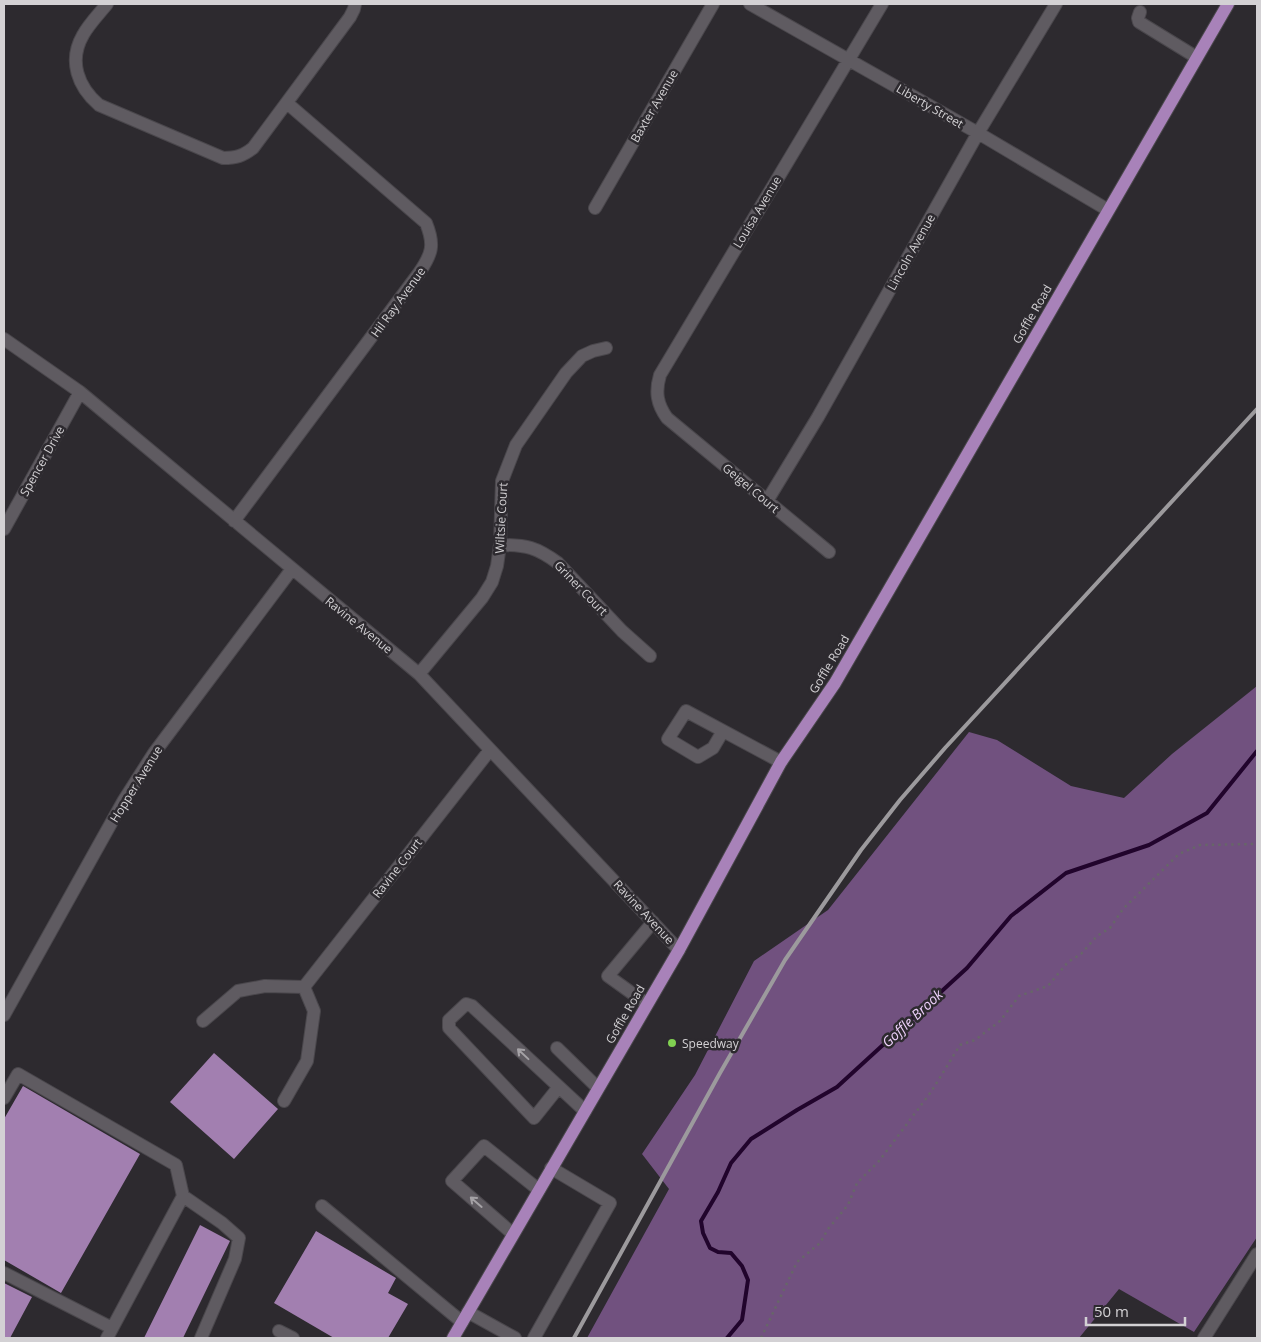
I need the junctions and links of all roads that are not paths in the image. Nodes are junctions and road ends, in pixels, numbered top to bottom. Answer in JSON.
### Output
{"nodes":[{"id":1,"x":108,"y":4,"type":"edge"},
{"id":2,"x":355,"y":4,"type":"edge"},
{"id":3,"x":713,"y":4,"type":"edge"},
{"id":4,"x":750,"y":4,"type":"edge"},
{"id":5,"x":882,"y":4,"type":"edge"},
{"id":6,"x":1056,"y":4,"type":"edge"},
{"id":7,"x":1228,"y":4,"type":"edge"},
{"id":8,"x":1140,"y":12,"type":"dead end"},
{"id":9,"x":1196,"y":57,"type":"junction"},
{"id":10,"x":849,"y":60,"type":"junction"},
{"id":11,"x":287,"y":103,"type":"junction"},
{"id":12,"x":978,"y":133,"type":"junction"},
{"id":13,"x":595,"y":208,"type":"dead end"},
{"id":14,"x":1108,"y":210,"type":"junction"},
{"id":15,"x":4,"y":339,"type":"edge"},
{"id":16,"x":606,"y":348,"type":"dead end"},
{"id":17,"x":80,"y":392,"type":"junction"},
{"id":18,"x":673,"y":423,"type":"joint"},
{"id":19,"x":767,"y":501,"type":"junction"},
{"id":20,"x":234,"y":521,"type":"junction"},
{"id":21,"x":4,"y":529,"type":"edge"},
{"id":22,"x":500,"y":545,"type":"junction"},
{"id":23,"x":829,"y":552,"type":"dead end"},
{"id":24,"x":292,"y":569,"type":"junction"},
{"id":25,"x":650,"y":656,"type":"dead end"},
{"id":26,"x":419,"y":674,"type":"junction"},
{"id":27,"x":723,"y":731,"type":"dead end"},
{"id":28,"x":490,"y":750,"type":"junction"},
{"id":29,"x":781,"y":762,"type":"junction"},
{"id":30,"x":653,"y":922,"type":"junction"},
{"id":31,"x":679,"y":950,"type":"junction"},
{"id":32,"x":304,"y":987,"type":"junction"},
{"id":33,"x":647,"y":1004,"type":"junction"},
{"id":34,"x":4,"y":1015,"type":"edge"},
{"id":35,"x":203,"y":1021,"type":"dead end"},
{"id":36,"x":557,"y":1048,"type":"dead end"},
{"id":37,"x":558,"y":1088,"type":"junction"},
{"id":38,"x":598,"y":1088,"type":"junction"},
{"id":39,"x":4,"y":1098,"type":"edge"},
{"id":40,"x":284,"y":1101,"type":"dead end"},
{"id":41,"x":585,"y":1111,"type":"junction"},
{"id":42,"x":551,"y":1168,"type":"junction"},
{"id":43,"x":539,"y":1190,"type":"junction"},
{"id":44,"x":183,"y":1196,"type":"junction"},
{"id":45,"x":322,"y":1206,"type":"dead end"},
{"id":46,"x":513,"y":1234,"type":"junction"},
{"id":47,"x":1257,"y":1254,"type":"edge"},
{"id":48,"x":4,"y":1273,"type":"edge"},
{"id":49,"x":465,"y":1317,"type":"junction"},
{"id":50,"x":279,"y":1331,"type":"dead end"},
{"id":51,"x":109,"y":1333,"type":"edge"},
{"id":52,"x":201,"y":1338,"type":"edge"},
{"id":53,"x":293,"y":1338,"type":"edge"},
{"id":54,"x":453,"y":1338,"type":"edge"},
{"id":55,"x":515,"y":1338,"type":"edge"},
{"id":56,"x":534,"y":1338,"type":"edge"},
{"id":57,"x":1204,"y":1338,"type":"edge"}],
"edges":[{"from":1,"to":11,"type":"street"},
{"from":2,"to":11,"type":"street"},
{"from":3,"to":13,"type":"street","name":"Baxter Avenue"},
{"from":4,"to":10,"type":"street","name":"Liberty Street"},
{"from":5,"to":10,"type":"street","name":"Louisa Avenue"},
{"from":6,"to":12,"type":"street","name":"Lincoln Avenue"},
{"from":7,"to":9,"type":"main road","name":"Goffle Road"},
{"from":8,"to":9,"type":"street"},
{"from":9,"to":14,"type":"main road","name":"Goffle Road"},
{"from":10,"to":12,"type":"street","name":"Liberty Street"},
{"from":10,"to":18,"type":"street","name":"Louisa Avenue"},
{"from":11,"to":20,"type":"street","name":"Hil Ray Avenue"},
{"from":12,"to":14,"type":"street","name":"Liberty Street"},
{"from":12,"to":19,"type":"street","name":"Lincoln Avenue"},
{"from":14,"to":29,"type":"main road","name":"Goffle Road"},
{"from":15,"to":17,"type":"street","name":"Ravine Avenue"},
{"from":16,"to":22,"type":"street","name":"Wiltsie Court"},
{"from":17,"to":20,"type":"street","name":"Ravine Avenue"},
{"from":17,"to":21,"type":"street","name":"Spencer Drive"},
{"from":18,"to":19,"type":"street","name":"Geigel Court"},
{"from":19,"to":23,"type":"street","name":"Geigel Court"},
{"from":20,"to":24,"type":"street","name":"Ravine Avenue"},
{"from":22,"to":25,"type":"street","name":"Griner Court"},
{"from":22,"to":26,"type":"street","name":"Wiltsie Court"},
{"from":24,"to":26,"type":"street","name":"Ravine Avenue"},
{"from":24,"to":34,"type":"street","name":"Hopper Avenue"},
{"from":26,"to":28,"type":"street","name":"Ravine Avenue"},
{"from":27,"to":29,"type":"street"},
{"from":28,"to":30,"type":"street","name":"Ravine Avenue"},
{"from":28,"to":32,"type":"street","name":"Ravine Court"},
{"from":29,"to":31,"type":"main road","name":"Goffle Road"},
{"from":30,"to":31,"type":"street","name":"Ravine Avenue"},
{"from":30,"to":33,"type":"street"},
{"from":31,"to":33,"type":"main road","name":"Goffle Road"},
{"from":32,"to":35,"type":"street"},
{"from":32,"to":40,"type":"street"},
{"from":33,"to":38,"type":"main road","name":"Goffle Road"},
{"from":36,"to":38,"type":"street"},
{"from":37,"to":37,"type":"street","one_way":true},
{"from":37,"to":41,"type":"street"},
{"from":38,"to":41,"type":"main road","name":"Goffle Road"},
{"from":39,"to":44,"type":"street"},
{"from":41,"to":42,"type":"main road","name":"Goffle Road"},
{"from":42,"to":43,"type":"main road","name":"Goffle Road"},
{"from":42,"to":56,"type":"street"},
{"from":43,"to":46,"type":"main road","name":"Goffle Road"},
{"from":46,"to":43,"type":"street","one_way":true},
{"from":44,"to":51,"type":"street"},
{"from":44,"to":52,"type":"street"},
{"from":45,"to":49,"type":"street"},
{"from":46,"to":49,"type":"main road","name":"Goffle Road"},
{"from":47,"to":57,"type":"street"},
{"from":48,"to":51,"type":"street"},
{"from":49,"to":54,"type":"main road","name":"Goffle Road"},
{"from":49,"to":55,"type":"street"},
{"from":50,"to":53,"type":"street"}]}
